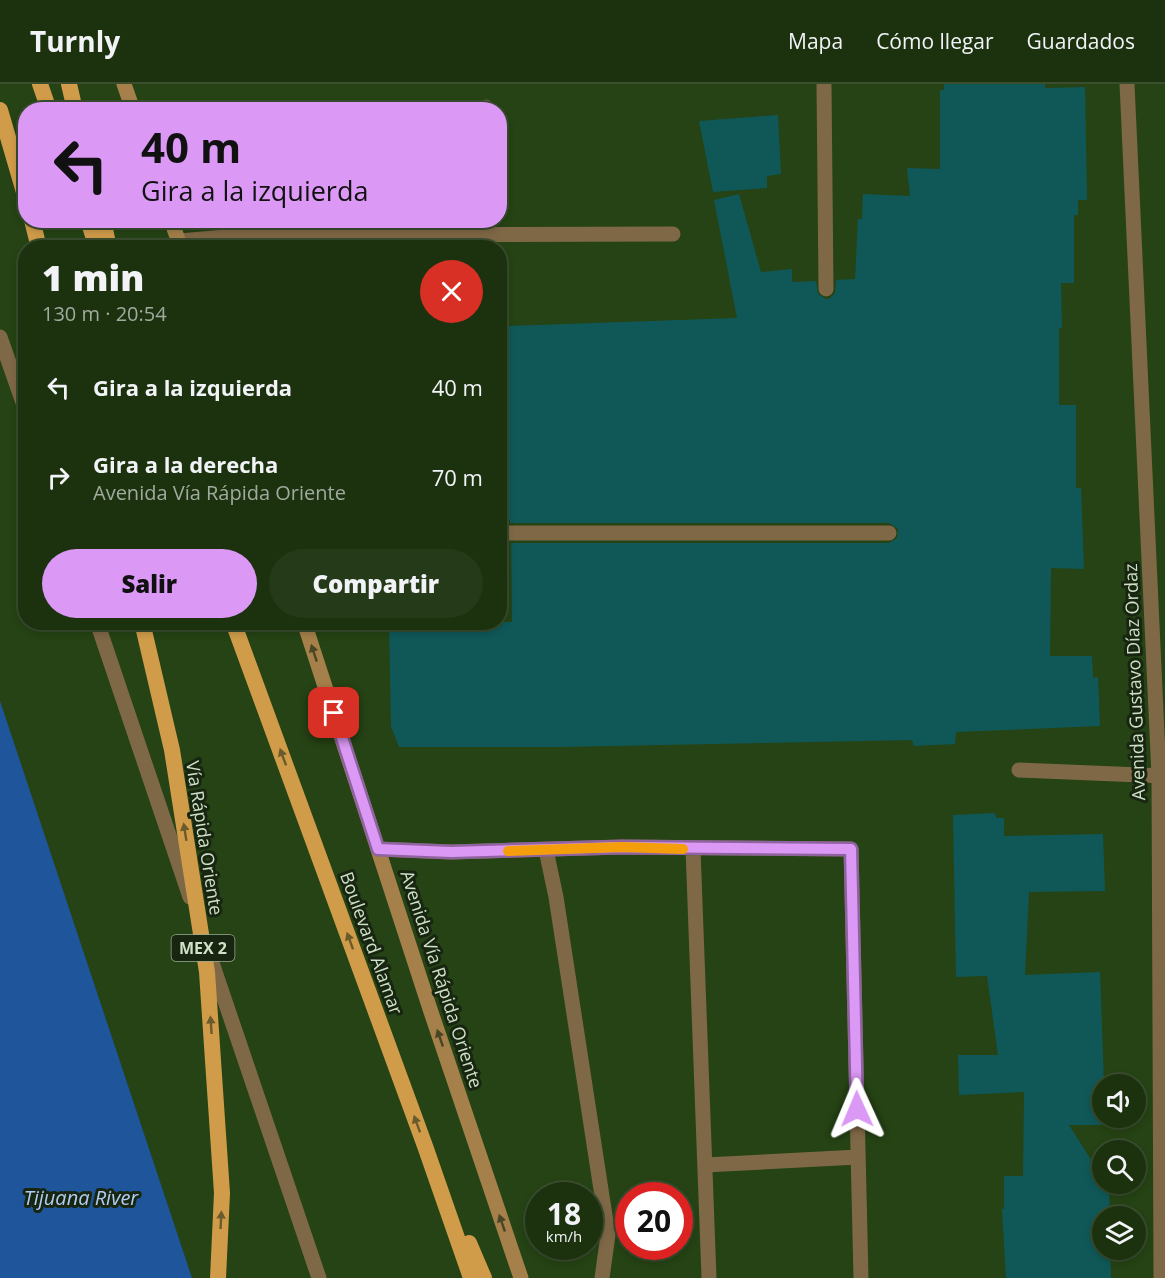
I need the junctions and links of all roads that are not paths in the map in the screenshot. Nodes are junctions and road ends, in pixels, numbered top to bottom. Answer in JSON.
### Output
{"nodes":[{"id":1,"x":40,"y":84,"type":"edge"},
{"id":2,"x":69,"y":84,"type":"edge"},
{"id":3,"x":124,"y":84,"type":"edge"},
{"id":4,"x":824,"y":84,"type":"edge"},
{"id":5,"x":1127,"y":84,"type":"edge"},
{"id":6,"x":46,"y":102,"type":"edge"},
{"id":7,"x":73,"y":102,"type":"edge"},
{"id":8,"x":130,"y":102,"type":"edge"},
{"id":9,"x":0,"y":110,"type":"edge"},
{"id":10,"x":18,"y":172,"type":"edge"},
{"id":11,"x":451,"y":228,"type":"edge"},
{"id":12,"x":507,"y":228,"type":"edge"},
{"id":13,"x":673,"y":234,"type":"dead end"},
{"id":14,"x":210,"y":240,"type":"edge"},
{"id":15,"x":826,"y":289,"type":"dead end"},
{"id":16,"x":0,"y":337,"type":"edge"},
{"id":17,"x":18,"y":388,"type":"edge"},
{"id":18,"x":507,"y":533,"type":"edge"},
{"id":19,"x":889,"y":533,"type":"dead end"},
{"id":20,"x":100,"y":630,"type":"edge"},
{"id":21,"x":144,"y":630,"type":"edge"},
{"id":22,"x":236,"y":630,"type":"edge"},
{"id":23,"x":307,"y":630,"type":"edge"},
{"id":24,"x":1019,"y":770,"type":"dead end"},
{"id":25,"x":1162,"y":776,"type":"edge"},
{"id":26,"x":378,"y":849,"type":"junction"},
{"id":27,"x":693,"y":849,"type":"junction"},
{"id":28,"x":546,"y":850,"type":"junction"},
{"id":29,"x":425,"y":1146,"type":"junction"},
{"id":30,"x":858,"y":1157,"type":"junction"},
{"id":31,"x":705,"y":1165,"type":"junction"},
{"id":32,"x":218,"y":1278,"type":"edge"},
{"id":33,"x":319,"y":1278,"type":"edge"},
{"id":34,"x":471,"y":1278,"type":"edge"},
{"id":35,"x":484,"y":1278,"type":"edge"},
{"id":36,"x":521,"y":1278,"type":"edge"},
{"id":37,"x":602,"y":1278,"type":"edge"},
{"id":38,"x":709,"y":1278,"type":"edge"},
{"id":39,"x":847,"y":1278,"type":"edge"},
{"id":40,"x":861,"y":1278,"type":"edge"},
{"id":41,"x":1161,"y":1278,"type":"edge"}],
"edges":[{"from":1,"to":6,"type":"highway"},
{"from":2,"to":7,"type":"highway"},
{"from":3,"to":8,"type":"main road"},
{"from":4,"to":15,"type":"street"},
{"from":5,"to":25,"type":"street","name":"Avenida Gustavo Díaz Ordaz"},
{"from":9,"to":10,"type":"highway"},
{"from":11,"to":14,"type":"street"},
{"from":12,"to":13,"type":"street"},
{"from":16,"to":17,"type":"street"},
{"from":18,"to":19,"type":"street"},
{"from":20,"to":33,"type":"street"},
{"from":32,"to":21,"type":"highway","name":"Vía Rápida Oriente","number":"MEX 2","one_way":true,"bridge":true},
{"from":29,"to":22,"type":"highway","name":"Boulevard Alamar","one_way":true},
{"from":26,"to":23,"type":"main road","name":"Avenida Vía Rápida Oriente","one_way":true},
{"from":24,"to":25,"type":"street"},
{"from":25,"to":41,"type":"street","name":"Avenida Gustavo Díaz Ordaz"},
{"from":26,"to":28,"type":"street"},
{"from":36,"to":26,"type":"main road","name":"Avenida Vía Rápida Oriente","one_way":true},
{"from":27,"to":28,"type":"street"},
{"from":27,"to":30,"type":"street"},
{"from":27,"to":31,"type":"street"},
{"from":28,"to":37,"type":"street"},
{"from":29,"to":34,"type":"highway","name":"Boulevard Alamar"},
{"from":29,"to":35,"type":"highway"},
{"from":30,"to":31,"type":"street"},
{"from":30,"to":40,"type":"street"},
{"from":31,"to":38,"type":"street"},
{"from":39,"to":40,"type":"street"}]}
